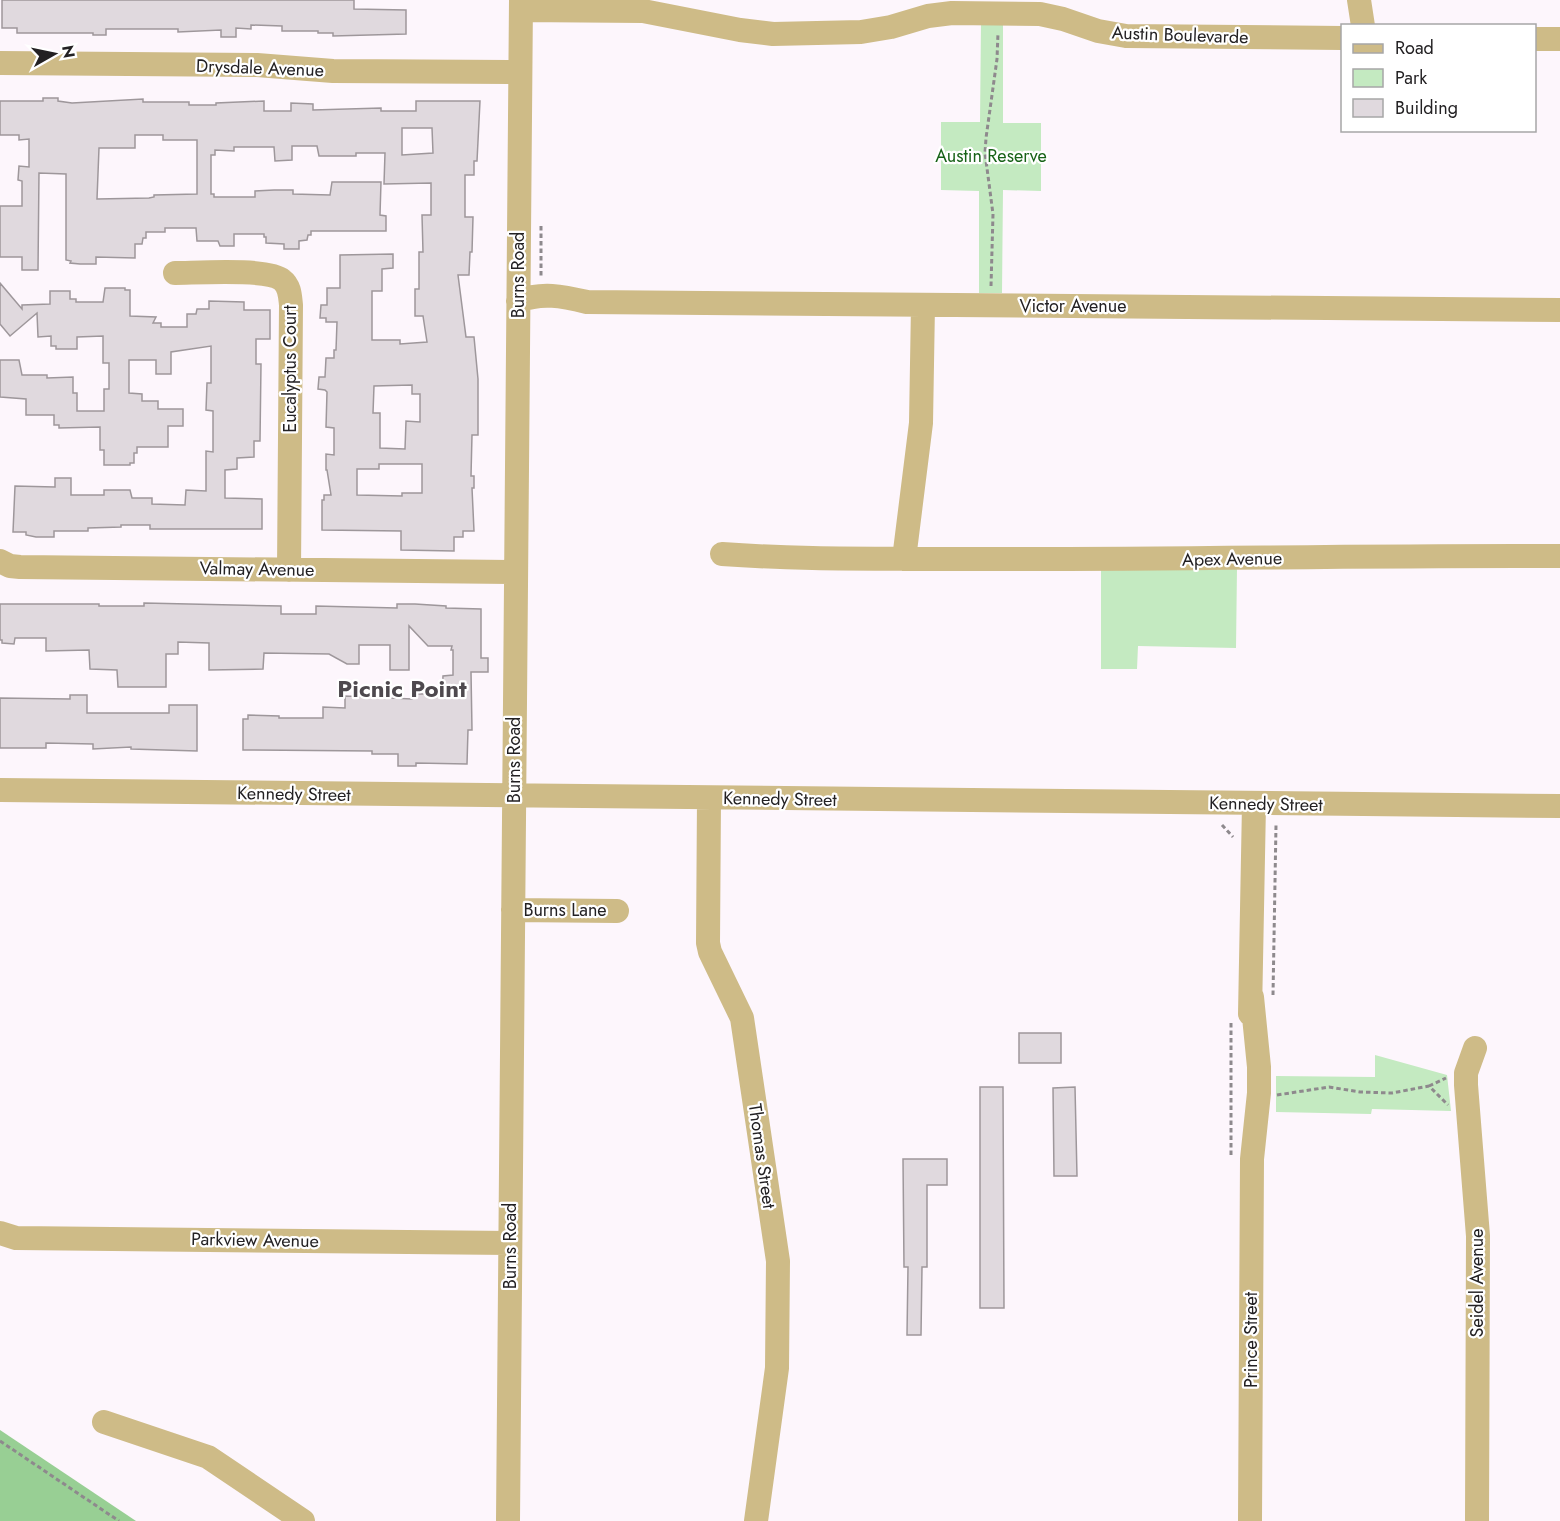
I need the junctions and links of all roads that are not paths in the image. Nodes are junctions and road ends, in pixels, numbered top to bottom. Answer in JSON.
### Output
{"nodes":[{"id":1,"x":1359,"y":0,"type":"edge"},
{"id":2,"x":521,"y":5,"type":"edge"},
{"id":3,"x":1363,"y":24,"type":"edge"},
{"id":4,"x":1341,"y":38,"type":"edge"},
{"id":5,"x":1536,"y":39,"type":"edge"},
{"id":6,"x":1559,"y":39,"type":"edge"},
{"id":7,"x":0,"y":63,"type":"edge"},
{"id":8,"x":520,"y":72,"type":"junction"},
{"id":9,"x":175,"y":273,"type":"dead end"},
{"id":10,"x":518,"y":301,"type":"junction"},
{"id":11,"x":922,"y":305,"type":"junction"},
{"id":12,"x":1560,"y":310,"type":"edge"},
{"id":13,"x":722,"y":554,"type":"dead end"},
{"id":14,"x":1560,"y":556,"type":"edge"},
{"id":15,"x":904,"y":559,"type":"junction"},
{"id":16,"x":0,"y":561,"type":"edge"},
{"id":17,"x":289,"y":570,"type":"junction"},
{"id":18,"x":516,"y":572,"type":"junction"},
{"id":19,"x":0,"y":790,"type":"edge"},
{"id":20,"x":514,"y":796,"type":"junction"},
{"id":21,"x":709,"y":798,"type":"junction"},
{"id":22,"x":1254,"y":804,"type":"junction"},
{"id":23,"x":1560,"y":806,"type":"edge"},
{"id":24,"x":513,"y":910,"type":"junction"},
{"id":25,"x":617,"y":910,"type":"dead end"},
{"id":26,"x":1475,"y":1048,"type":"dead end"},
{"id":27,"x":0,"y":1233,"type":"edge"},
{"id":28,"x":510,"y":1243,"type":"junction"},
{"id":29,"x":104,"y":1422,"type":"dead end"},
{"id":30,"x":303,"y":1521,"type":"edge"},
{"id":31,"x":508,"y":1521,"type":"edge"},
{"id":32,"x":756,"y":1521,"type":"edge"},
{"id":33,"x":1250,"y":1521,"type":"edge"},
{"id":34,"x":1477,"y":1521,"type":"edge"}],
"edges":[{"from":1,"to":3,"type":"street"},
{"from":2,"to":4,"type":"street","name":"Austin Boulevarde"},
{"from":2,"to":8,"type":"street","name":"Burns Road"},
{"from":5,"to":6,"type":"street"},
{"from":7,"to":8,"type":"street","name":"Drysdale Avenue"},
{"from":8,"to":10,"type":"street","name":"Burns Road"},
{"from":9,"to":17,"type":"street","name":"Eucalyptus Court"},
{"from":10,"to":11,"type":"street","name":"Victor Avenue"},
{"from":10,"to":18,"type":"street","name":"Burns Road"},
{"from":11,"to":12,"type":"street","name":"Victor Avenue"},
{"from":11,"to":15,"type":"street"},
{"from":13,"to":15,"type":"street","name":"Apex Avenue"},
{"from":14,"to":15,"type":"street","name":"Apex Avenue"},
{"from":16,"to":17,"type":"street","name":"Valmay Avenue"},
{"from":17,"to":18,"type":"street","name":"Valmay Avenue"},
{"from":18,"to":20,"type":"street","name":"Burns Road"},
{"from":19,"to":20,"type":"street","name":"Kennedy Street"},
{"from":20,"to":21,"type":"street","name":"Kennedy Street"},
{"from":20,"to":24,"type":"street","name":"Burns Road"},
{"from":21,"to":22,"type":"street","name":"Kennedy Street"},
{"from":21,"to":32,"type":"street","name":"Thomas Street"},
{"from":22,"to":23,"type":"street","name":"Kennedy Street"},
{"from":22,"to":33,"type":"street","name":"Prince Street"},
{"from":24,"to":25,"type":"street","name":"Burns Lane"},
{"from":24,"to":28,"type":"street","name":"Burns Road"},
{"from":26,"to":34,"type":"street","name":"Seidel Avenue"},
{"from":27,"to":28,"type":"street","name":"Parkview Avenue"},
{"from":28,"to":31,"type":"street","name":"Burns Road"},
{"from":29,"to":30,"type":"street"}]}
